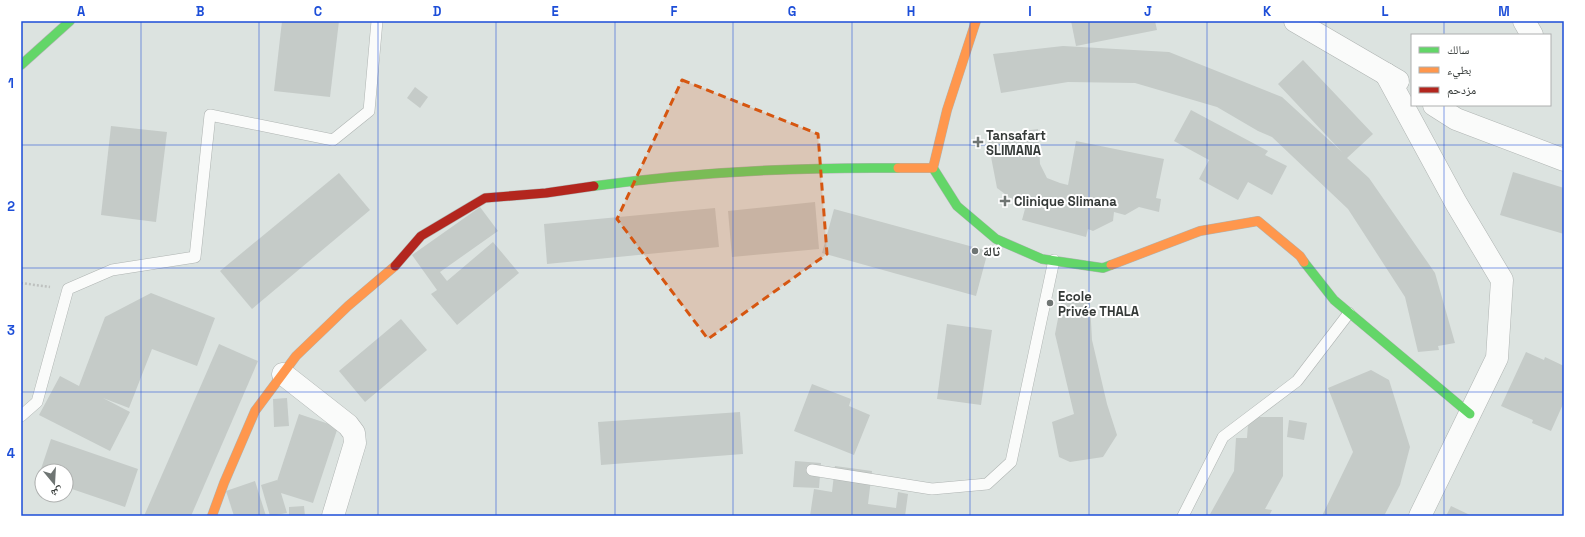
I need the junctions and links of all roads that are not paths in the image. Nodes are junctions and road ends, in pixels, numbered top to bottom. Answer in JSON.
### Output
{"nodes":[{"id":1,"x":70,"y":21,"type":"edge"},
{"id":2,"x":377,"y":21,"type":"edge"},
{"id":3,"x":976,"y":21,"type":"edge"},
{"id":4,"x":1295,"y":21,"type":"edge"},
{"id":5,"x":1524,"y":21,"type":"edge"},
{"id":6,"x":1531,"y":34,"type":"edge"},
{"id":7,"x":21,"y":64,"type":"edge"},
{"id":8,"x":1386,"y":74,"type":"junction"},
{"id":9,"x":1411,"y":90,"type":"edge"},
{"id":10,"x":1436,"y":106,"type":"edge"},
{"id":11,"x":1564,"y":160,"type":"edge"},
{"id":12,"x":933,"y":168,"type":"junction"},
{"id":13,"x":1054,"y":260,"type":"junction"},
{"id":14,"x":1348,"y":313,"type":"junction"},
{"id":15,"x":283,"y":374,"type":"junction"},
{"id":16,"x":1470,"y":414,"type":"junction"},
{"id":17,"x":21,"y":416,"type":"edge"},
{"id":18,"x":812,"y":470,"type":"dead end"},
{"id":19,"x":212,"y":516,"type":"edge"},
{"id":20,"x":333,"y":516,"type":"edge"},
{"id":21,"x":1183,"y":516,"type":"edge"},
{"id":22,"x":1420,"y":516,"type":"edge"}],
"edges":[{"from":1,"to":7,"type":"street"},
{"from":2,"to":17,"type":"lane"},
{"from":3,"to":12,"type":"street"},
{"from":4,"to":8,"type":"street"},
{"from":5,"to":6,"type":"street"},
{"from":8,"to":9,"type":"street"},
{"from":8,"to":16,"type":"street"},
{"from":10,"to":11,"type":"street"},
{"from":12,"to":13,"type":"street"},
{"from":12,"to":15,"type":"street"},
{"from":13,"to":14,"type":"street"},
{"from":13,"to":18,"type":"lane"},
{"from":14,"to":16,"type":"street"},
{"from":14,"to":21,"type":"lane"},
{"from":15,"to":19,"type":"street"},
{"from":15,"to":20,"type":"street"},
{"from":16,"to":22,"type":"street"}]}
